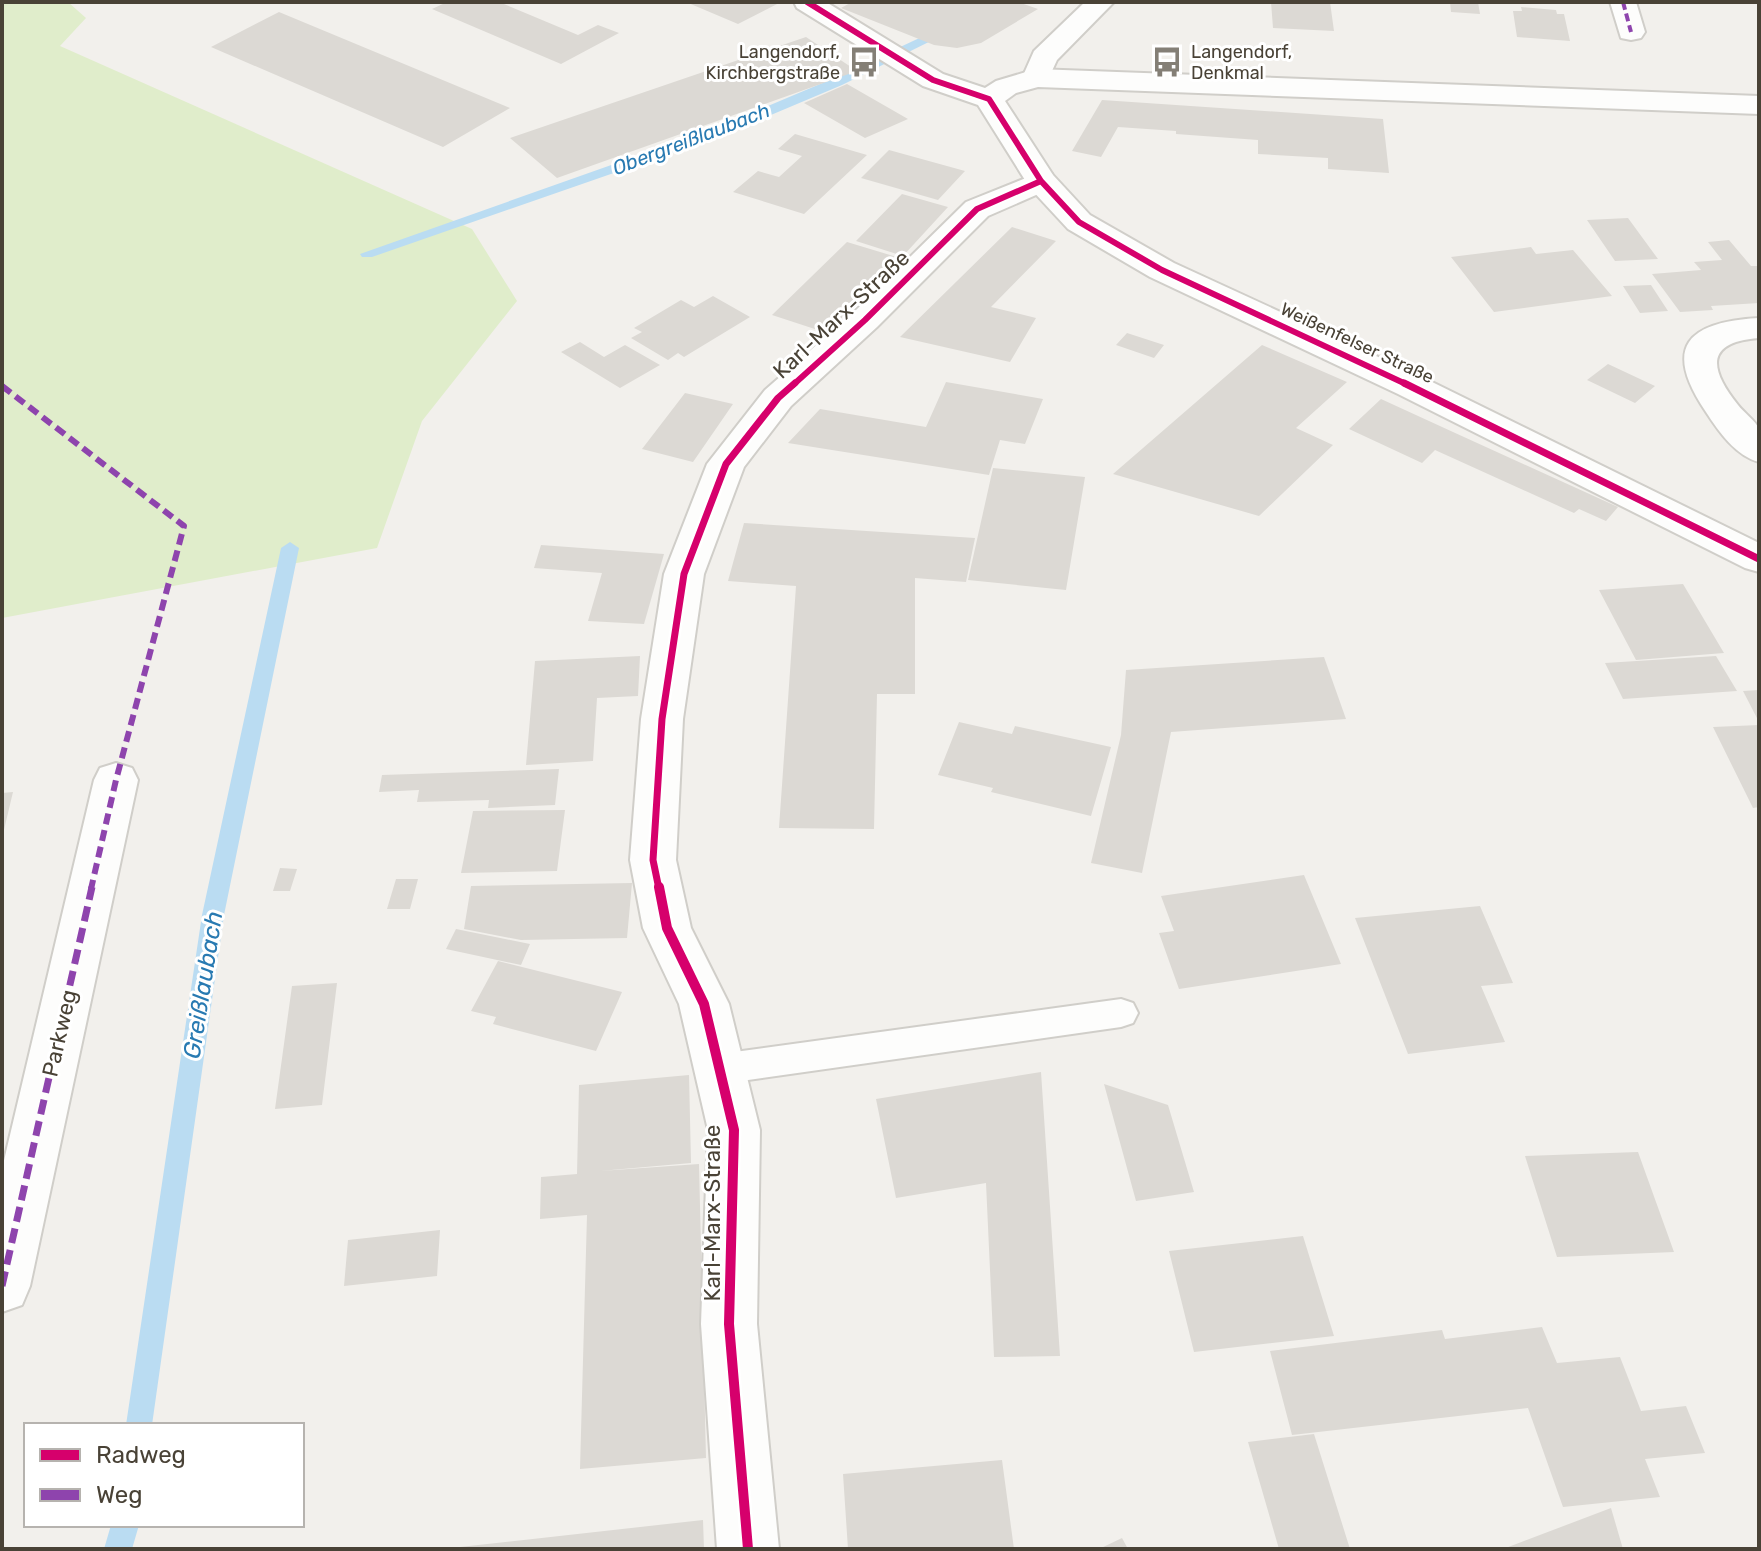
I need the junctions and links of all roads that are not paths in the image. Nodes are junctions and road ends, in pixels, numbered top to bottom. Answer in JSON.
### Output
{"nodes":[{"id":1,"x":807,"y":2,"type":"edge"},
{"id":2,"x":1101,"y":2,"type":"edge"},
{"id":3,"x":1623,"y":2,"type":"edge"},
{"id":4,"x":1631,"y":32,"type":"dead end"},
{"id":5,"x":1036,"y":78,"type":"junction"},
{"id":6,"x":989,"y":99,"type":"junction"},
{"id":7,"x":1759,"y":105,"type":"edge"},
{"id":8,"x":1041,"y":181,"type":"junction"},
{"id":9,"x":1759,"y":328,"type":"edge"},
{"id":10,"x":1759,"y":450,"type":"edge"},
{"id":11,"x":1759,"y":559,"type":"edge"},
{"id":12,"x":116,"y":780,"type":"dead end"},
{"id":13,"x":1121,"y":1013,"type":"dead end"},
{"id":14,"x":720,"y":1069,"type":"junction"},
{"id":15,"x":2,"y":1286,"type":"edge"},
{"id":16,"x":748,"y":1549,"type":"edge"}],
"edges":[{"from":1,"to":6,"type":"street"},
{"from":2,"to":5,"type":"street"},
{"from":3,"to":4,"type":"street"},
{"from":5,"to":6,"type":"street"},
{"from":5,"to":7,"type":"street"},
{"from":6,"to":8,"type":"street","name":"Weißenfelser Straße"},
{"from":8,"to":11,"type":"street","name":"Weißenfelser Straße"},
{"from":8,"to":14,"type":"street","name":"Karl-Marx-Straße"},
{"from":9,"to":10,"type":"street"},
{"from":12,"to":15,"type":"street","name":"Parkweg"},
{"from":13,"to":14,"type":"lane"},
{"from":14,"to":16,"type":"street","name":"Karl-Marx-Straße"}]}
